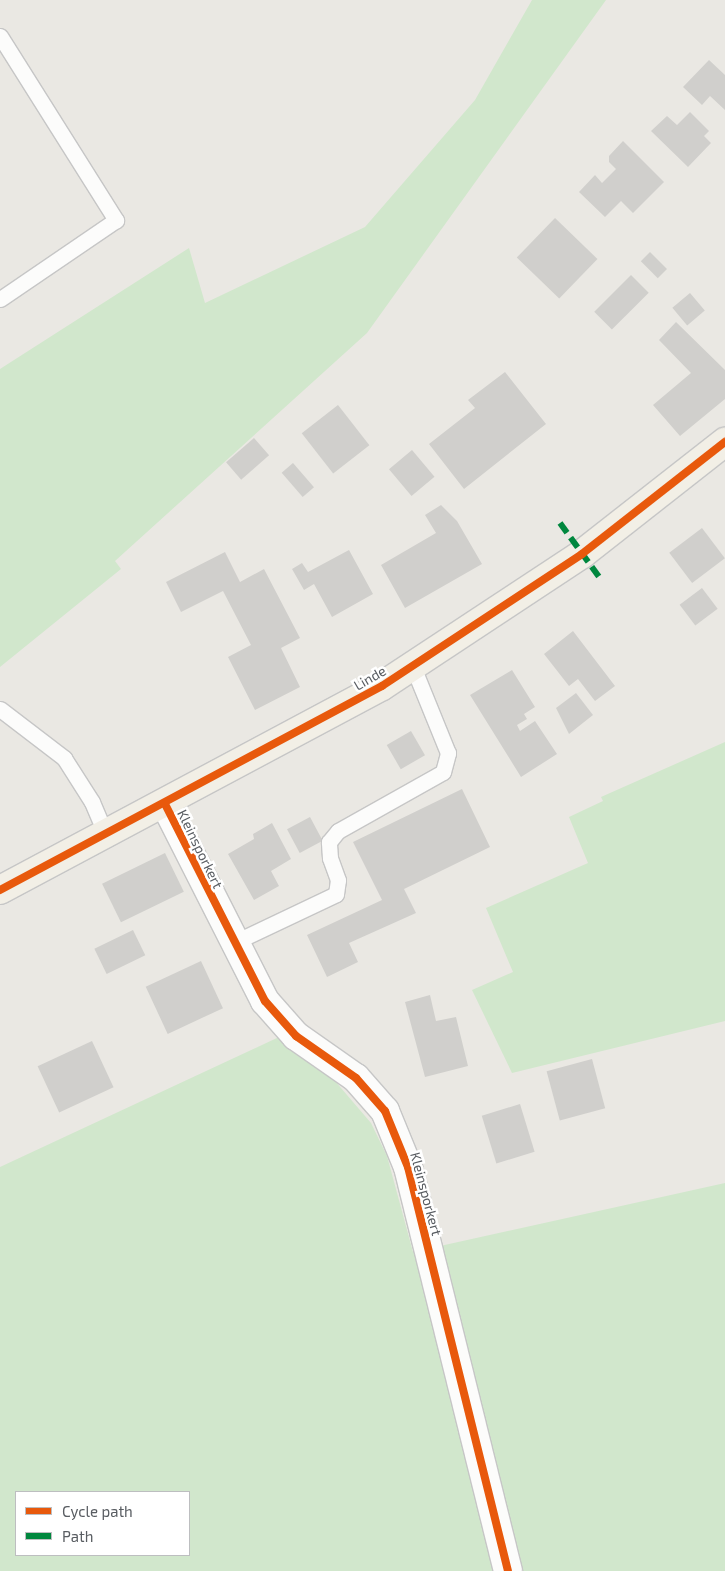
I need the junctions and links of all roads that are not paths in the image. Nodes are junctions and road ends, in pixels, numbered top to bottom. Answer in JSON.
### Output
{"nodes":[{"id":1,"x":0,"y":36,"type":"edge"},
{"id":2,"x":0,"y":299,"type":"edge"},
{"id":3,"x":725,"y":442,"type":"edge"},
{"id":4,"x":413,"y":667,"type":"junction"},
{"id":5,"x":0,"y":710,"type":"edge"},
{"id":6,"x":164,"y":804,"type":"junction"},
{"id":7,"x":106,"y":834,"type":"junction"},
{"id":8,"x":0,"y":890,"type":"edge"},
{"id":9,"x":234,"y":942,"type":"junction"},
{"id":10,"x":508,"y":1571,"type":"edge"}],
"edges":[{"from":1,"to":2,"type":"lane"},
{"from":3,"to":4,"type":"main road","name":"Linde"},
{"from":4,"to":6,"type":"main road","name":"Linde"},
{"from":4,"to":9,"type":"lane"},
{"from":5,"to":7,"type":"lane"},
{"from":6,"to":7,"type":"main road","name":"Linde"},
{"from":6,"to":9,"type":"street","name":"Kleinsporkert"},
{"from":7,"to":8,"type":"main road","name":"Linde"},
{"from":9,"to":10,"type":"street","name":"Kleinsporkert"}]}
